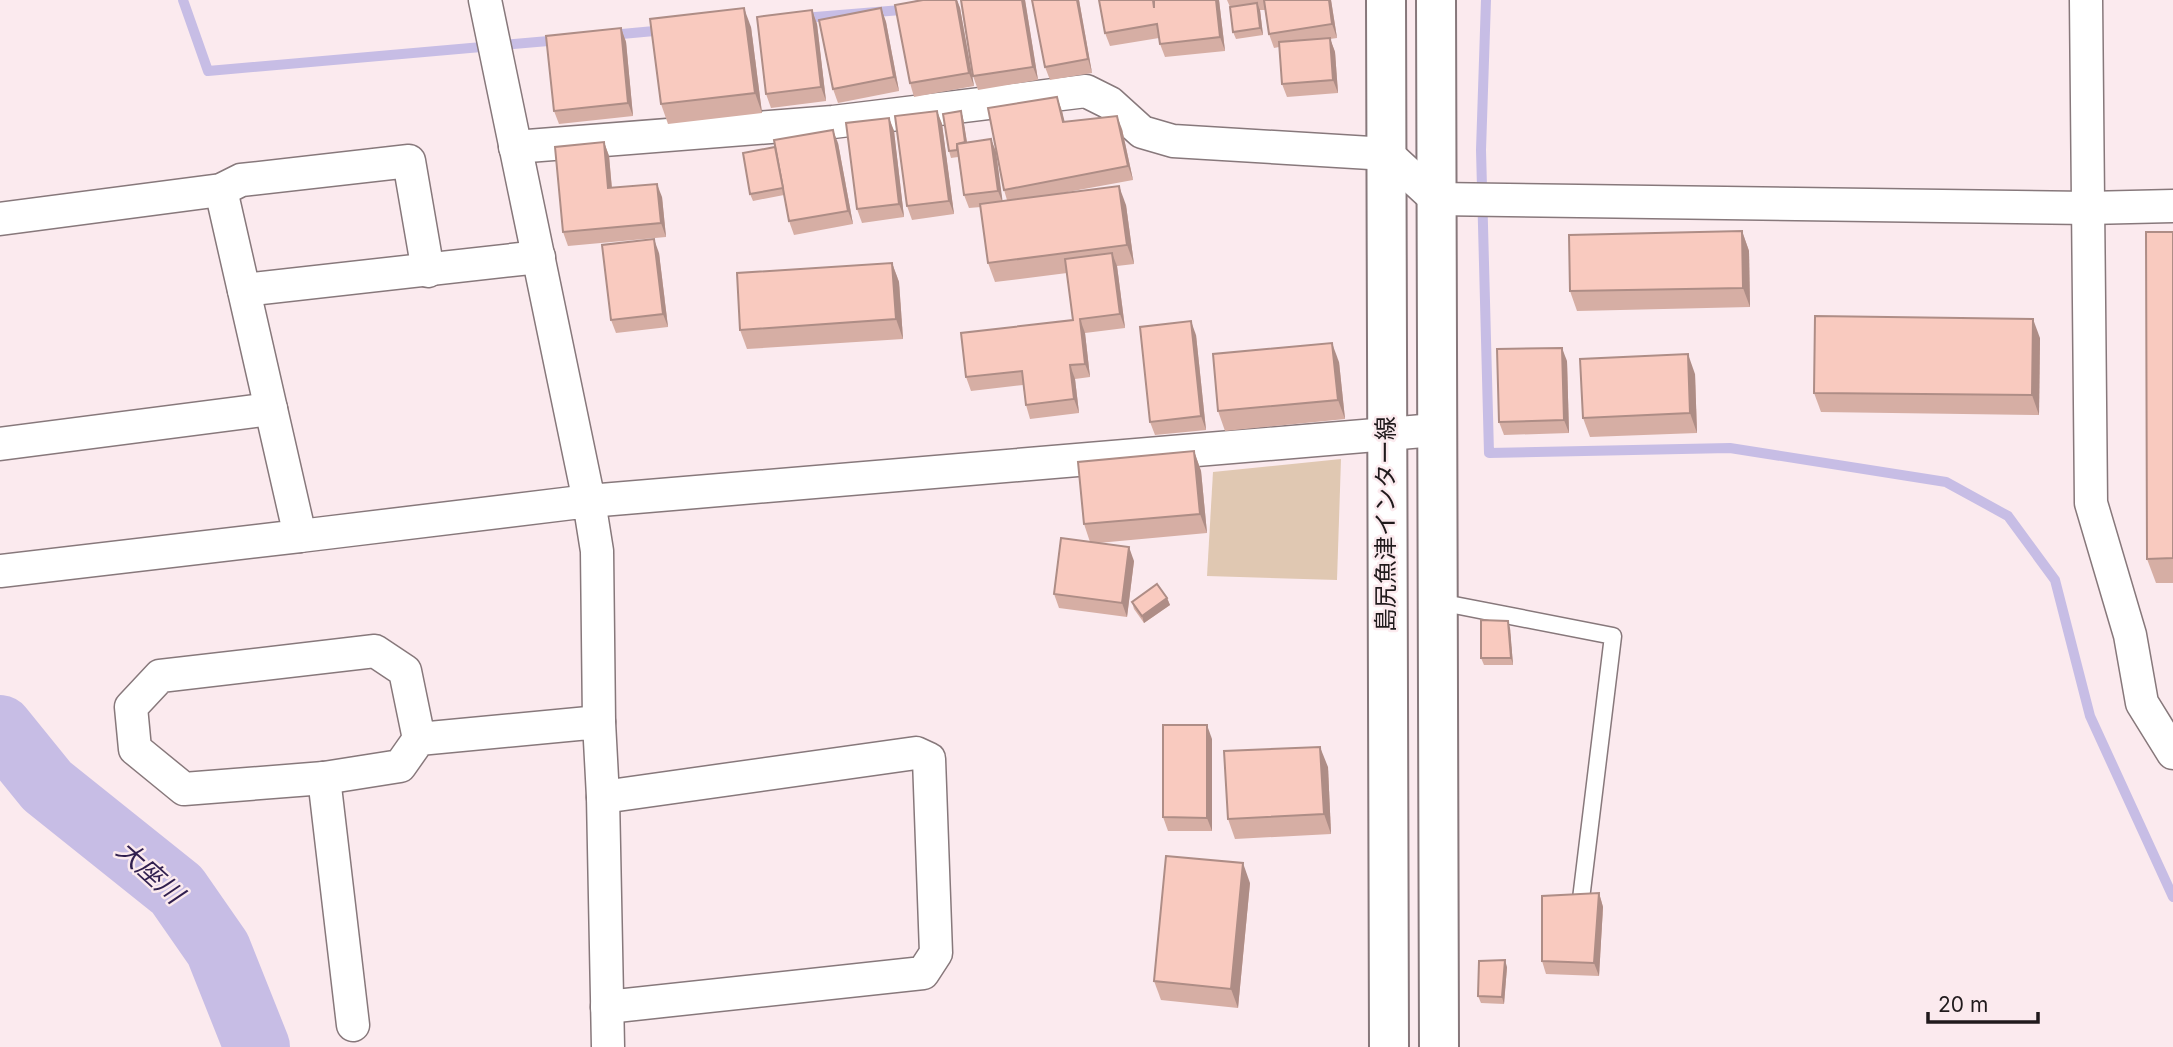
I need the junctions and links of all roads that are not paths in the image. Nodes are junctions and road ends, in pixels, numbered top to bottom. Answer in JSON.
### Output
{"nodes":[{"id":1,"x":485,"y":0,"type":"edge"},
{"id":2,"x":494,"y":0,"type":"edge"},
{"id":3,"x":1386,"y":0,"type":"edge"},
{"id":4,"x":1436,"y":0,"type":"edge"},
{"id":5,"x":2086,"y":0,"type":"edge"},
{"id":6,"x":515,"y":147,"type":"junction"},
{"id":7,"x":1387,"y":154,"type":"junction"},
{"id":8,"x":221,"y":190,"type":"junction"},
{"id":9,"x":1436,"y":199,"type":"junction"},
{"id":10,"x":2173,"y":206,"type":"edge"},
{"id":11,"x":2088,"y":208,"type":"junction"},
{"id":12,"x":0,"y":219,"type":"edge"},
{"id":13,"x":539,"y":257,"type":"junction"},
{"id":14,"x":428,"y":271,"type":"junction"},
{"id":15,"x":244,"y":290,"type":"junction"},
{"id":16,"x":271,"y":409,"type":"junction"},
{"id":17,"x":1435,"y":430,"type":"junction"},
{"id":18,"x":1385,"y":432,"type":"junction"},
{"id":19,"x":0,"y":444,"type":"edge"},
{"id":20,"x":589,"y":501,"type":"junction"},
{"id":21,"x":300,"y":536,"type":"junction"},
{"id":22,"x":0,"y":571,"type":"edge"},
{"id":23,"x":1436,"y":601,"type":"junction"},
{"id":24,"x":599,"y":722,"type":"junction"},
{"id":25,"x":419,"y":739,"type":"junction"},
{"id":26,"x":2173,"y":753,"type":"edge"},
{"id":27,"x":324,"y":778,"type":"junction"},
{"id":28,"x":603,"y":797,"type":"junction"},
{"id":29,"x":1581,"y":899,"type":"edge"},
{"id":30,"x":607,"y":1007,"type":"junction"},
{"id":31,"x":353,"y":1025,"type":"dead end"},
{"id":32,"x":608,"y":1047,"type":"edge"},
{"id":33,"x":1389,"y":1047,"type":"edge"},
{"id":34,"x":1438,"y":1047,"type":"edge"}],
"edges":[{"from":1,"to":2,"type":"street"},
{"from":1,"to":6,"type":"street"},
{"from":3,"to":7,"type":"main road","name":"島尻魚津インター線"},
{"from":4,"to":9,"type":"main road","name":"島尻魚津インター線"},
{"from":5,"to":11,"type":"street"},
{"from":6,"to":7,"type":"street"},
{"from":6,"to":13,"type":"street"},
{"from":7,"to":9,"type":"street"},
{"from":7,"to":18,"type":"main road","name":"島尻魚津インター線"},
{"from":8,"to":12,"type":"street"},
{"from":8,"to":14,"type":"street"},
{"from":8,"to":15,"type":"street"},
{"from":9,"to":11,"type":"street"},
{"from":9,"to":17,"type":"main road","name":"島尻魚津インター線"},
{"from":10,"to":11,"type":"street"},
{"from":11,"to":26,"type":"street"},
{"from":13,"to":14,"type":"street"},
{"from":13,"to":20,"type":"street"},
{"from":14,"to":15,"type":"street"},
{"from":15,"to":16,"type":"street"},
{"from":16,"to":19,"type":"street"},
{"from":16,"to":21,"type":"street"},
{"from":17,"to":18,"type":"street"},
{"from":17,"to":23,"type":"main road","name":"島尻魚津インター線"},
{"from":18,"to":20,"type":"street"},
{"from":18,"to":33,"type":"main road","name":"島尻魚津インター線"},
{"from":20,"to":21,"type":"street"},
{"from":20,"to":24,"type":"street"},
{"from":21,"to":22,"type":"street"},
{"from":23,"to":29,"type":"lane"},
{"from":23,"to":34,"type":"main road","name":"島尻魚津インター線"},
{"from":24,"to":25,"type":"street"},
{"from":24,"to":28,"type":"street"},
{"from":25,"to":27,"type":"street"},
{"from":25,"to":27,"type":"street"},
{"from":27,"to":31,"type":"street"},
{"from":28,"to":30,"type":"street"},
{"from":28,"to":30,"type":"street"},
{"from":30,"to":32,"type":"street"}]}
